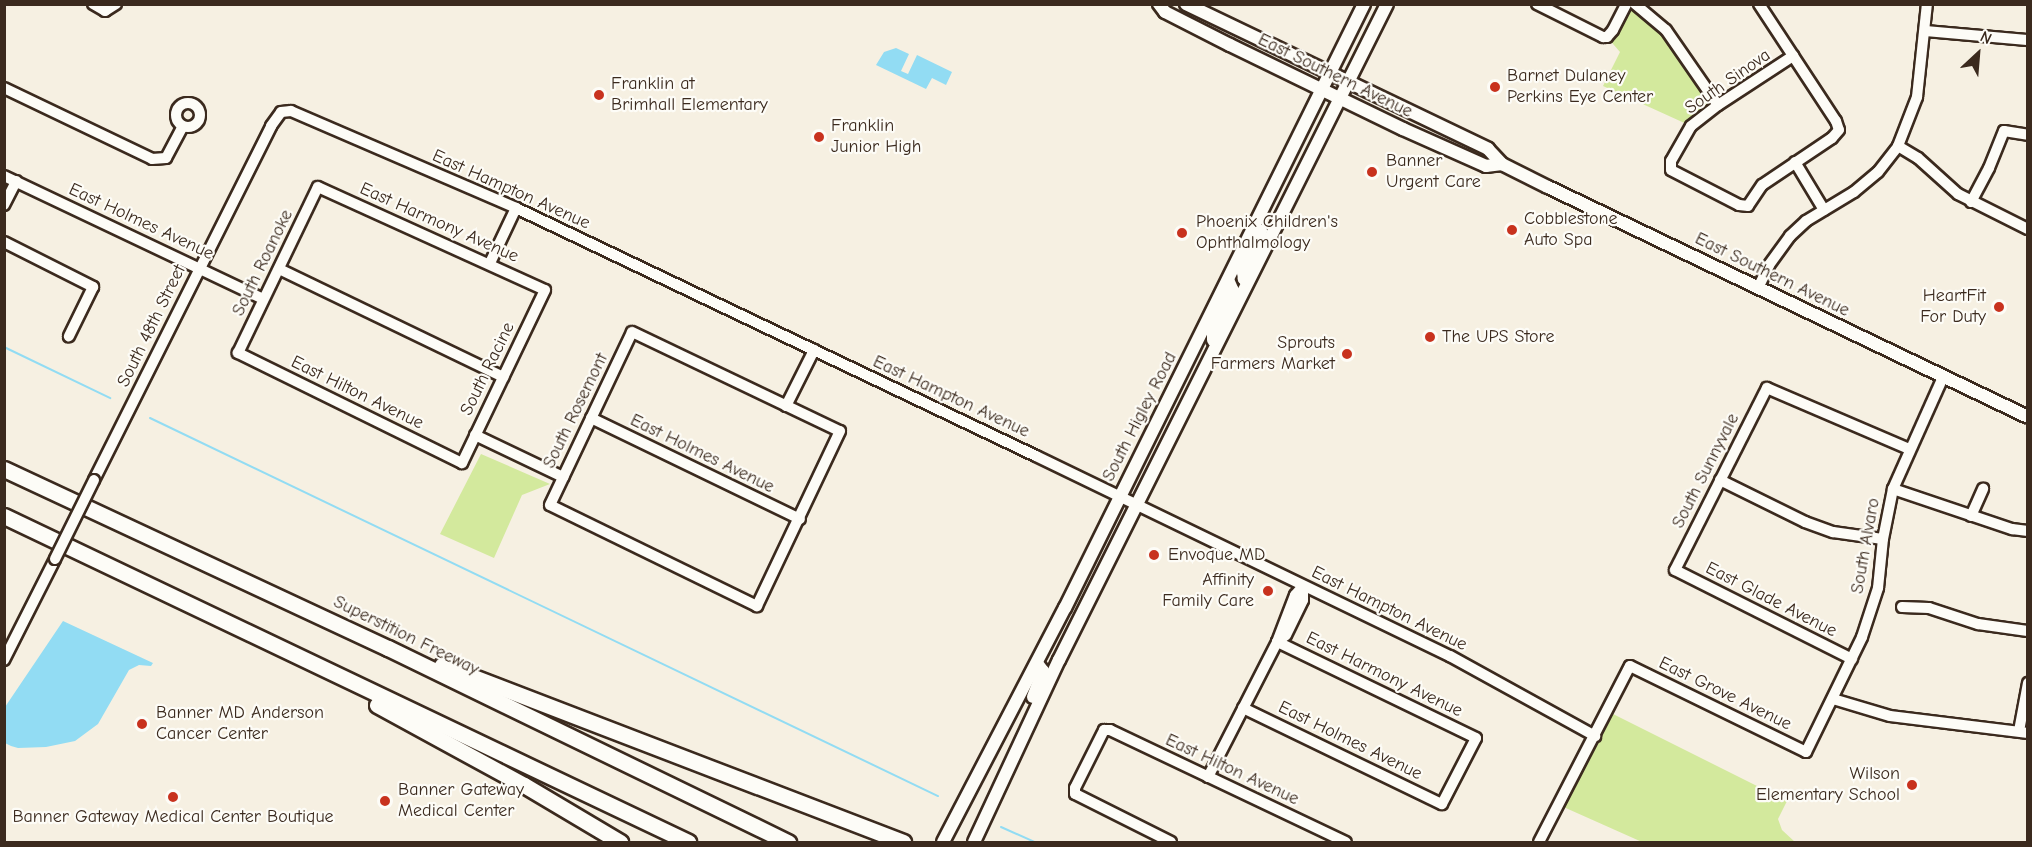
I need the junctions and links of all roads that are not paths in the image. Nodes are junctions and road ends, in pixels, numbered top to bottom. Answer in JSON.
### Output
{"nodes":[{"id":1,"x":93,"y":4,"type":"edge"},
{"id":2,"x":116,"y":4,"type":"edge"},
{"id":3,"x":1159,"y":4,"type":"edge"},
{"id":4,"x":1186,"y":4,"type":"edge"},
{"id":5,"x":1364,"y":4,"type":"edge"},
{"id":6,"x":1387,"y":4,"type":"edge"},
{"id":7,"x":1537,"y":4,"type":"edge"},
{"id":8,"x":1626,"y":4,"type":"edge"},
{"id":9,"x":1635,"y":4,"type":"edge"},
{"id":10,"x":1760,"y":4,"type":"edge"},
{"id":11,"x":1927,"y":4,"type":"edge"},
{"id":12,"x":1925,"y":31,"type":"junction"},
{"id":13,"x":2028,"y":40,"type":"edge"},
{"id":14,"x":1793,"y":56,"type":"junction"},
{"id":15,"x":1331,"y":72,"type":"junction"},
{"id":16,"x":1348,"y":81,"type":"junction"},
{"id":17,"x":4,"y":88,"type":"edge"},
{"id":18,"x":1322,"y":90,"type":"junction"},
{"id":19,"x":1340,"y":98,"type":"junction"},
{"id":20,"x":1718,"y":105,"type":"junction"},
{"id":21,"x":284,"y":111,"type":"joint"},
{"id":22,"x":183,"y":126,"type":"dead end"},
{"id":23,"x":2028,"y":135,"type":"edge"},
{"id":24,"x":1898,"y":146,"type":"junction"},
{"id":25,"x":1795,"y":162,"type":"junction"},
{"id":26,"x":1502,"y":164,"type":"junction"},
{"id":27,"x":4,"y":176,"type":"edge"},
{"id":28,"x":16,"y":181,"type":"junction"},
{"id":29,"x":318,"y":187,"type":"joint"},
{"id":30,"x":1971,"y":202,"type":"junction"},
{"id":31,"x":4,"y":205,"type":"edge"},
{"id":32,"x":1265,"y":206,"type":"junction"},
{"id":33,"x":516,"y":208,"type":"junction"},
{"id":34,"x":1824,"y":210,"type":"junction"},
{"id":35,"x":2028,"y":229,"type":"edge"},
{"id":36,"x":4,"y":242,"type":"edge"},
{"id":37,"x":490,"y":263,"type":"junction"},
{"id":38,"x":200,"y":267,"type":"junction"},
{"id":39,"x":279,"y":268,"type":"junction"},
{"id":40,"x":1228,"y":280,"type":"junction"},
{"id":41,"x":1247,"y":281,"type":"junction"},
{"id":42,"x":1758,"y":288,"type":"junction"},
{"id":43,"x":545,"y":290,"type":"joint"},
{"id":44,"x":263,"y":299,"type":"junction"},
{"id":45,"x":69,"y":336,"type":"dead end"},
{"id":46,"x":1214,"y":348,"type":"junction"},
{"id":47,"x":814,"y":350,"type":"junction"},
{"id":48,"x":238,"y":353,"type":"joint"},
{"id":49,"x":503,"y":377,"type":"junction"},
{"id":50,"x":1943,"y":377,"type":"junction"},
{"id":51,"x":786,"y":406,"type":"junction"},
{"id":52,"x":2028,"y":417,"type":"edge"},
{"id":53,"x":591,"y":418,"type":"junction"},
{"id":54,"x":475,"y":435,"type":"junction"},
{"id":55,"x":1909,"y":448,"type":"junction"},
{"id":56,"x":462,"y":463,"type":"joint"},
{"id":57,"x":4,"y":469,"type":"edge"},
{"id":58,"x":563,"y":477,"type":"junction"},
{"id":59,"x":1720,"y":480,"type":"junction"},
{"id":60,"x":1893,"y":489,"type":"junction"},
{"id":61,"x":1983,"y":489,"type":"dead end"},
{"id":62,"x":1120,"y":497,"type":"junction"},
{"id":63,"x":1136,"y":504,"type":"junction"},
{"id":64,"x":4,"y":516,"type":"edge"},
{"id":65,"x":1971,"y":516,"type":"junction"},
{"id":66,"x":800,"y":519,"type":"junction"},
{"id":67,"x":2028,"y":531,"type":"edge"},
{"id":68,"x":1883,"y":539,"type":"junction"},
{"id":69,"x":1675,"y":570,"type":"joint"},
{"id":70,"x":1303,"y":586,"type":"junction"},
{"id":71,"x":1902,"y":607,"type":"dead end"},
{"id":72,"x":230,"y":624,"type":"junction"},
{"id":73,"x":2028,"y":631,"type":"edge"},
{"id":74,"x":1276,"y":642,"type":"junction"},
{"id":75,"x":388,"y":648,"type":"junction"},
{"id":76,"x":1852,"y":659,"type":"junction"},
{"id":77,"x":4,"y":660,"type":"edge"},
{"id":78,"x":1037,"y":663,"type":"junction"},
{"id":79,"x":2028,"y":682,"type":"edge"},
{"id":80,"x":1833,"y":699,"type":"junction"},
{"id":81,"x":1243,"y":708,"type":"junction"},
{"id":82,"x":2023,"y":732,"type":"edge"},
{"id":83,"x":1595,"y":735,"type":"junction"},
{"id":84,"x":1806,"y":753,"type":"joint"},
{"id":85,"x":1011,"y":763,"type":"junction"},
{"id":86,"x":1208,"y":777,"type":"junction"},
{"id":87,"x":1442,"y":804,"type":"joint"},
{"id":88,"x":620,"y":843,"type":"edge"},
{"id":89,"x":688,"y":843,"type":"edge"},
{"id":90,"x":788,"y":843,"type":"edge"},
{"id":91,"x":903,"y":843,"type":"edge"},
{"id":92,"x":943,"y":843,"type":"edge"},
{"id":93,"x":974,"y":843,"type":"edge"},
{"id":94,"x":1171,"y":843,"type":"edge"},
{"id":95,"x":1346,"y":843,"type":"edge"},
{"id":96,"x":1539,"y":843,"type":"edge"}],
"edges":[{"from":1,"to":2,"type":"street"},
{"from":3,"to":18,"type":"main road","name":"East Southern Avenue"},
{"from":4,"to":15,"type":"main road","name":"East Southern Avenue"},
{"from":5,"to":15,"type":"main road","name":"South Higley Road"},
{"from":6,"to":16,"type":"main road","name":"South Higley Road"},
{"from":7,"to":8,"type":"street"},
{"from":9,"to":20,"type":"street"},
{"from":10,"to":14,"type":"street"},
{"from":11,"to":12,"type":"street"},
{"from":12,"to":13,"type":"street"},
{"from":12,"to":24,"type":"street"},
{"from":14,"to":20,"type":"street","name":"South Sinova"},
{"from":14,"to":25,"type":"street"},
{"from":15,"to":16,"type":"main road","name":"East Southern Avenue"},
{"from":15,"to":18,"type":"main road","name":"South Higley Road"},
{"from":16,"to":19,"type":"main road","name":"South Higley Road"},
{"from":16,"to":26,"type":"main road","name":"East Southern Avenue"},
{"from":17,"to":22,"type":"street"},
{"from":18,"to":19,"type":"main road","name":"East Southern Avenue"},
{"from":18,"to":32,"type":"main road","name":"South Higley Road"},
{"from":19,"to":26,"type":"main road","name":"East Southern Avenue"},
{"from":19,"to":41,"type":"main road","name":"South Higley Road"},
{"from":20,"to":25,"type":"street","name":"South Sinova"},
{"from":21,"to":33,"type":"street","name":"East Hampton Avenue"},
{"from":21,"to":38,"type":"street","name":"South 48th Street"},
{"from":23,"to":30,"type":"street"},
{"from":24,"to":30,"type":"street"},
{"from":24,"to":34,"type":"street"},
{"from":25,"to":34,"type":"street"},
{"from":26,"to":42,"type":"main road","name":"East Southern Avenue"},
{"from":27,"to":28,"type":"street","name":"East Holmes Avenue"},
{"from":28,"to":31,"type":"street"},
{"from":28,"to":38,"type":"street","name":"East Holmes Avenue"},
{"from":29,"to":37,"type":"street","name":"East Harmony Avenue"},
{"from":29,"to":39,"type":"street","name":"South Roanoke"},
{"from":30,"to":35,"type":"street"},
{"from":32,"to":40,"type":"main road","name":"South Higley Road"},
{"from":32,"to":41,"type":"main road"},
{"from":33,"to":37,"type":"street"},
{"from":33,"to":47,"type":"street","name":"East Hampton Avenue"},
{"from":34,"to":42,"type":"street"},
{"from":36,"to":45,"type":"street"},
{"from":37,"to":43,"type":"street","name":"East Harmony Avenue"},
{"from":38,"to":44,"type":"street","name":"East Holmes Avenue"},
{"from":38,"to":77,"type":"street","name":"South 48th Street","bridge":true},
{"from":39,"to":44,"type":"street","name":"South Roanoke"},
{"from":39,"to":49,"type":"street"},
{"from":40,"to":46,"type":"main road"},
{"from":40,"to":62,"type":"main road","name":"South Higley Road"},
{"from":41,"to":46,"type":"main road","name":"South Higley Road"},
{"from":42,"to":50,"type":"main road","name":"East Southern Avenue"},
{"from":43,"to":49,"type":"street","name":"South Racine"},
{"from":44,"to":48,"type":"street","name":"South Roanoke"},
{"from":46,"to":63,"type":"main road","name":"South Higley Road"},
{"from":47,"to":51,"type":"street"},
{"from":47,"to":62,"type":"street","name":"East Hampton Avenue"},
{"from":48,"to":56,"type":"street","name":"East Hilton Avenue"},
{"from":49,"to":54,"type":"street","name":"South Racine"},
{"from":50,"to":52,"type":"main road","name":"East Southern Avenue"},
{"from":50,"to":55,"type":"street","name":"South Alvaro"},
{"from":51,"to":53,"type":"street","name":"South Rosemont"},
{"from":51,"to":66,"type":"street"},
{"from":53,"to":58,"type":"street","name":"South Rosemont"},
{"from":53,"to":66,"type":"street","name":"East Holmes Avenue"},
{"from":54,"to":56,"type":"street","name":"South Racine"},
{"from":54,"to":58,"type":"street"},
{"from":55,"to":59,"type":"street","name":"South Sunnyvale"},
{"from":55,"to":60,"type":"street","name":"South Alvaro"},
{"from":57,"to":75,"type":"highway","name":"Superstition Freeway"},
{"from":58,"to":66,"type":"street","name":"South Rosemont"},
{"from":59,"to":68,"type":"street"},
{"from":59,"to":69,"type":"street","name":"South Sunnyvale"},
{"from":60,"to":65,"type":"street"},
{"from":60,"to":68,"type":"street","name":"South Alvaro"},
{"from":61,"to":65,"type":"street"},
{"from":62,"to":63,"type":"street","name":"East Hampton Avenue"},
{"from":62,"to":78,"type":"main road","name":"South Higley Road"},
{"from":63,"to":70,"type":"street","name":"East Hampton Avenue"},
{"from":63,"to":85,"type":"main road","name":"South Higley Road"},
{"from":64,"to":72,"type":"highway"},
{"from":65,"to":67,"type":"street"},
{"from":68,"to":76,"type":"street","name":"South Alvaro"},
{"from":69,"to":76,"type":"street","name":"East Glade Avenue"},
{"from":70,"to":74,"type":"street"},
{"from":70,"to":83,"type":"street","name":"East Hampton Avenue"},
{"from":71,"to":73,"type":"street"},
{"from":72,"to":88,"type":"highway"},
{"from":72,"to":89,"type":"highway"},
{"from":74,"to":81,"type":"street"},
{"from":74,"to":87,"type":"street","name":"East Harmony Avenue"},
{"from":75,"to":90,"type":"highway","name":"Superstition Freeway"},
{"from":75,"to":91,"type":"highway"},
{"from":76,"to":80,"type":"street","name":"South Alvaro"},
{"from":78,"to":85,"type":"main road"},
{"from":78,"to":92,"type":"main road","name":"South Higley Road"},
{"from":79,"to":82,"type":"street"},
{"from":80,"to":82,"type":"street"},
{"from":80,"to":84,"type":"street","name":"South Alvaro"},
{"from":81,"to":86,"type":"street"},
{"from":81,"to":87,"type":"street","name":"East Holmes Avenue"},
{"from":83,"to":84,"type":"street","name":"East Grove Avenue"},
{"from":83,"to":96,"type":"street"},
{"from":85,"to":93,"type":"main road","name":"South Higley Road"},
{"from":86,"to":94,"type":"street","name":"East Hilton Avenue"},
{"from":86,"to":95,"type":"street","name":"East Hilton Avenue"}]}
